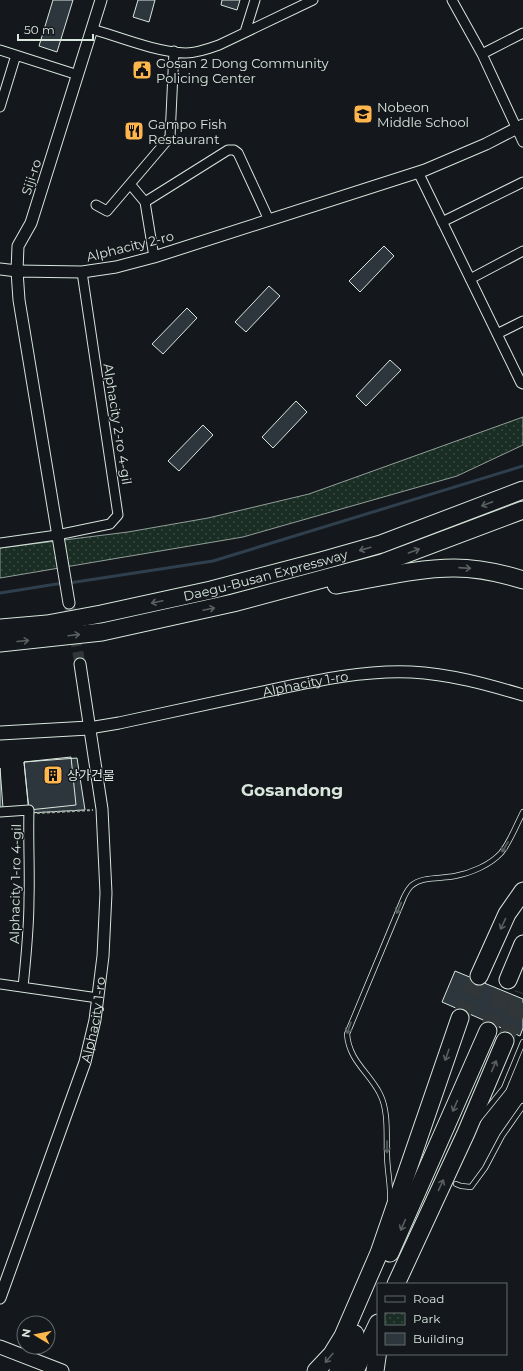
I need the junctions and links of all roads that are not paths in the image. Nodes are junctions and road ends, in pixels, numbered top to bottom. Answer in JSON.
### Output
{"nodes":[{"id":1,"x":101,"y":0,"type":"edge"},
{"id":2,"x":255,"y":0,"type":"edge"},
{"id":3,"x":313,"y":0,"type":"edge"},
{"id":4,"x":455,"y":1,"type":"edge"},
{"id":5,"x":92,"y":29,"type":"junction"},
{"id":6,"x":246,"y":32,"type":"junction"},
{"id":7,"x":523,"y":33,"type":"edge"},
{"id":8,"x":0,"y":50,"type":"edge"},
{"id":9,"x":174,"y":51,"type":"junction"},
{"id":10,"x":482,"y":54,"type":"junction"},
{"id":11,"x":16,"y":55,"type":"junction"},
{"id":12,"x":78,"y":75,"type":"junction"},
{"id":13,"x":0,"y":107,"type":"edge"},
{"id":14,"x":520,"y":127,"type":"edge"},
{"id":15,"x":523,"y":142,"type":"edge"},
{"id":16,"x":418,"y":172,"type":"junction"},
{"id":17,"x":523,"y":182,"type":"edge"},
{"id":18,"x":130,"y":184,"type":"junction"},
{"id":19,"x":145,"y":202,"type":"junction"},
{"id":20,"x":96,"y":205,"type":"dead end"},
{"id":21,"x":269,"y":220,"type":"junction"},
{"id":22,"x":442,"y":222,"type":"junction"},
{"id":23,"x":523,"y":251,"type":"edge"},
{"id":24,"x":154,"y":257,"type":"junction"},
{"id":25,"x":0,"y":269,"type":"edge"},
{"id":26,"x":17,"y":271,"type":"junction"},
{"id":27,"x":82,"y":272,"type":"junction"},
{"id":28,"x":470,"y":279,"type":"junction"},
{"id":29,"x":523,"y":322,"type":"edge"},
{"id":30,"x":497,"y":334,"type":"junction"},
{"id":31,"x":523,"y":384,"type":"edge"},
{"id":32,"x":523,"y":490,"type":"edge"},
{"id":33,"x":523,"y":510,"type":"edge"},
{"id":34,"x":57,"y":535,"type":"junction"},
{"id":35,"x":0,"y":543,"type":"edge"},
{"id":36,"x":523,"y":580,"type":"edge"},
{"id":37,"x":69,"y":603,"type":"tunnel mouth"},
{"id":38,"x":233,"y":603,"type":"junction"},
{"id":39,"x":0,"y":628,"type":"edge"},
{"id":40,"x":0,"y":643,"type":"edge"},
{"id":41,"x":80,"y":664,"type":"tunnel mouth"},
{"id":42,"x":523,"y":695,"type":"edge"},
{"id":43,"x":89,"y":728,"type":"junction"},
{"id":44,"x":0,"y":732,"type":"edge"},
{"id":45,"x":0,"y":812,"type":"edge"},
{"id":46,"x":523,"y":812,"type":"edge"},
{"id":47,"x":523,"y":891,"type":"edge"},
{"id":48,"x":523,"y":944,"type":"edge"},
{"id":49,"x":479,"y":976,"type":"tunnel mouth"},
{"id":50,"x":508,"y":980,"type":"tunnel mouth"},
{"id":51,"x":0,"y":984,"type":"edge"},
{"id":52,"x":22,"y":987,"type":"junction"},
{"id":53,"x":98,"y":998,"type":"junction"},
{"id":54,"x":460,"y":1018,"type":"tunnel mouth"},
{"id":55,"x":488,"y":1032,"type":"tunnel mouth"},
{"id":56,"x":505,"y":1041,"type":"tunnel mouth"},
{"id":57,"x":523,"y":1042,"type":"edge"},
{"id":58,"x":523,"y":1106,"type":"edge"},
{"id":59,"x":466,"y":1133,"type":"junction"},
{"id":60,"x":456,"y":1184,"type":"dead end"},
{"id":61,"x":389,"y":1226,"type":"junction"},
{"id":62,"x":396,"y":1283,"type":"edge"},
{"id":63,"x":0,"y":1298,"type":"edge"},
{"id":64,"x":377,"y":1325,"type":"edge"},
{"id":65,"x":0,"y":1347,"type":"edge"},
{"id":66,"x":377,"y":1355,"type":"edge"},
{"id":67,"x":62,"y":1371,"type":"edge"},
{"id":68,"x":316,"y":1371,"type":"edge"},
{"id":69,"x":338,"y":1371,"type":"edge"},
{"id":70,"x":355,"y":1371,"type":"edge"},
{"id":71,"x":375,"y":1371,"type":"edge"}],
"edges":[{"from":1,"to":5,"type":"street","name":"Siji-ro"},
{"from":2,"to":6,"type":"street"},
{"from":3,"to":6,"type":"street"},
{"from":4,"to":10,"type":"street"},
{"from":5,"to":9,"type":"street"},
{"from":5,"to":12,"type":"street","name":"Siji-ro"},
{"from":6,"to":9,"type":"street"},
{"from":7,"to":10,"type":"street"},
{"from":8,"to":11,"type":"street"},
{"from":9,"to":18,"type":"street"},
{"from":10,"to":14,"type":"street"},
{"from":11,"to":12,"type":"street"},
{"from":11,"to":13,"type":"street"},
{"from":12,"to":26,"type":"street","name":"Siji-ro"},
{"from":14,"to":15,"type":"street"},
{"from":14,"to":16,"type":"street","name":"Alphacity 2-ro"},
{"from":16,"to":21,"type":"street","name":"Alphacity 2-ro"},
{"from":16,"to":22,"type":"street"},
{"from":17,"to":22,"type":"street"},
{"from":18,"to":19,"type":"street"},
{"from":18,"to":20,"type":"street"},
{"from":19,"to":21,"type":"street"},
{"from":19,"to":24,"type":"street"},
{"from":21,"to":24,"type":"street","name":"Alphacity 2-ro"},
{"from":22,"to":28,"type":"street"},
{"from":23,"to":28,"type":"street"},
{"from":24,"to":27,"type":"street","name":"Alphacity 2-ro"},
{"from":25,"to":26,"type":"street"},
{"from":26,"to":27,"type":"street","name":"Alphacity 2-ro"},
{"from":26,"to":34,"type":"street"},
{"from":27,"to":34,"type":"street","name":"Alphacity 2-ro 4-gil"},
{"from":28,"to":30,"type":"street"},
{"from":29,"to":30,"type":"street"},
{"from":30,"to":31,"type":"street"},
{"from":32,"to":39,"type":"highway","name":"Daegu-Busan Expressway","one_way":true},
{"from":38,"to":33,"type":"highway","name":"Daegu-Busan Expressway","one_way":true},
{"from":34,"to":35,"type":"street"},
{"from":34,"to":37,"type":"street"},
{"from":38,"to":36,"type":"highway","one_way":true},
{"from":40,"to":38,"type":"highway","name":"Daegu-Busan Expressway","one_way":true},
{"from":41,"to":43,"type":"street"},
{"from":42,"to":43,"type":"street","name":"Alphacity 1-ro"},
{"from":43,"to":44,"type":"main road","name":"Alphacity 1-ro"},
{"from":43,"to":53,"type":"street","name":"Alphacity 1-ro"},
{"from":45,"to":52,"type":"street","name":"Alphacity 1-ro 4-gil"},
{"from":46,"to":61,"type":"lane","one_way":true},
{"from":47,"to":49,"type":"highway","one_way":true},
{"from":48,"to":50,"type":"highway"},
{"from":51,"to":52,"type":"street"},
{"from":52,"to":53,"type":"street"},
{"from":53,"to":63,"type":"street","name":"Alphacity 1-ro"},
{"from":54,"to":61,"type":"highway","one_way":true},
{"from":55,"to":69,"type":"highway","one_way":true},
{"from":59,"to":56,"type":"highway","one_way":true},
{"from":57,"to":59,"type":"lane"},
{"from":58,"to":60,"type":"lane"},
{"from":62,"to":59,"type":"highway","one_way":true},
{"from":61,"to":68,"type":"highway","one_way":true},
{"from":64,"to":70,"type":"highway"},
{"from":65,"to":67,"type":"main road"},
{"from":66,"to":71,"type":"highway"}]}
